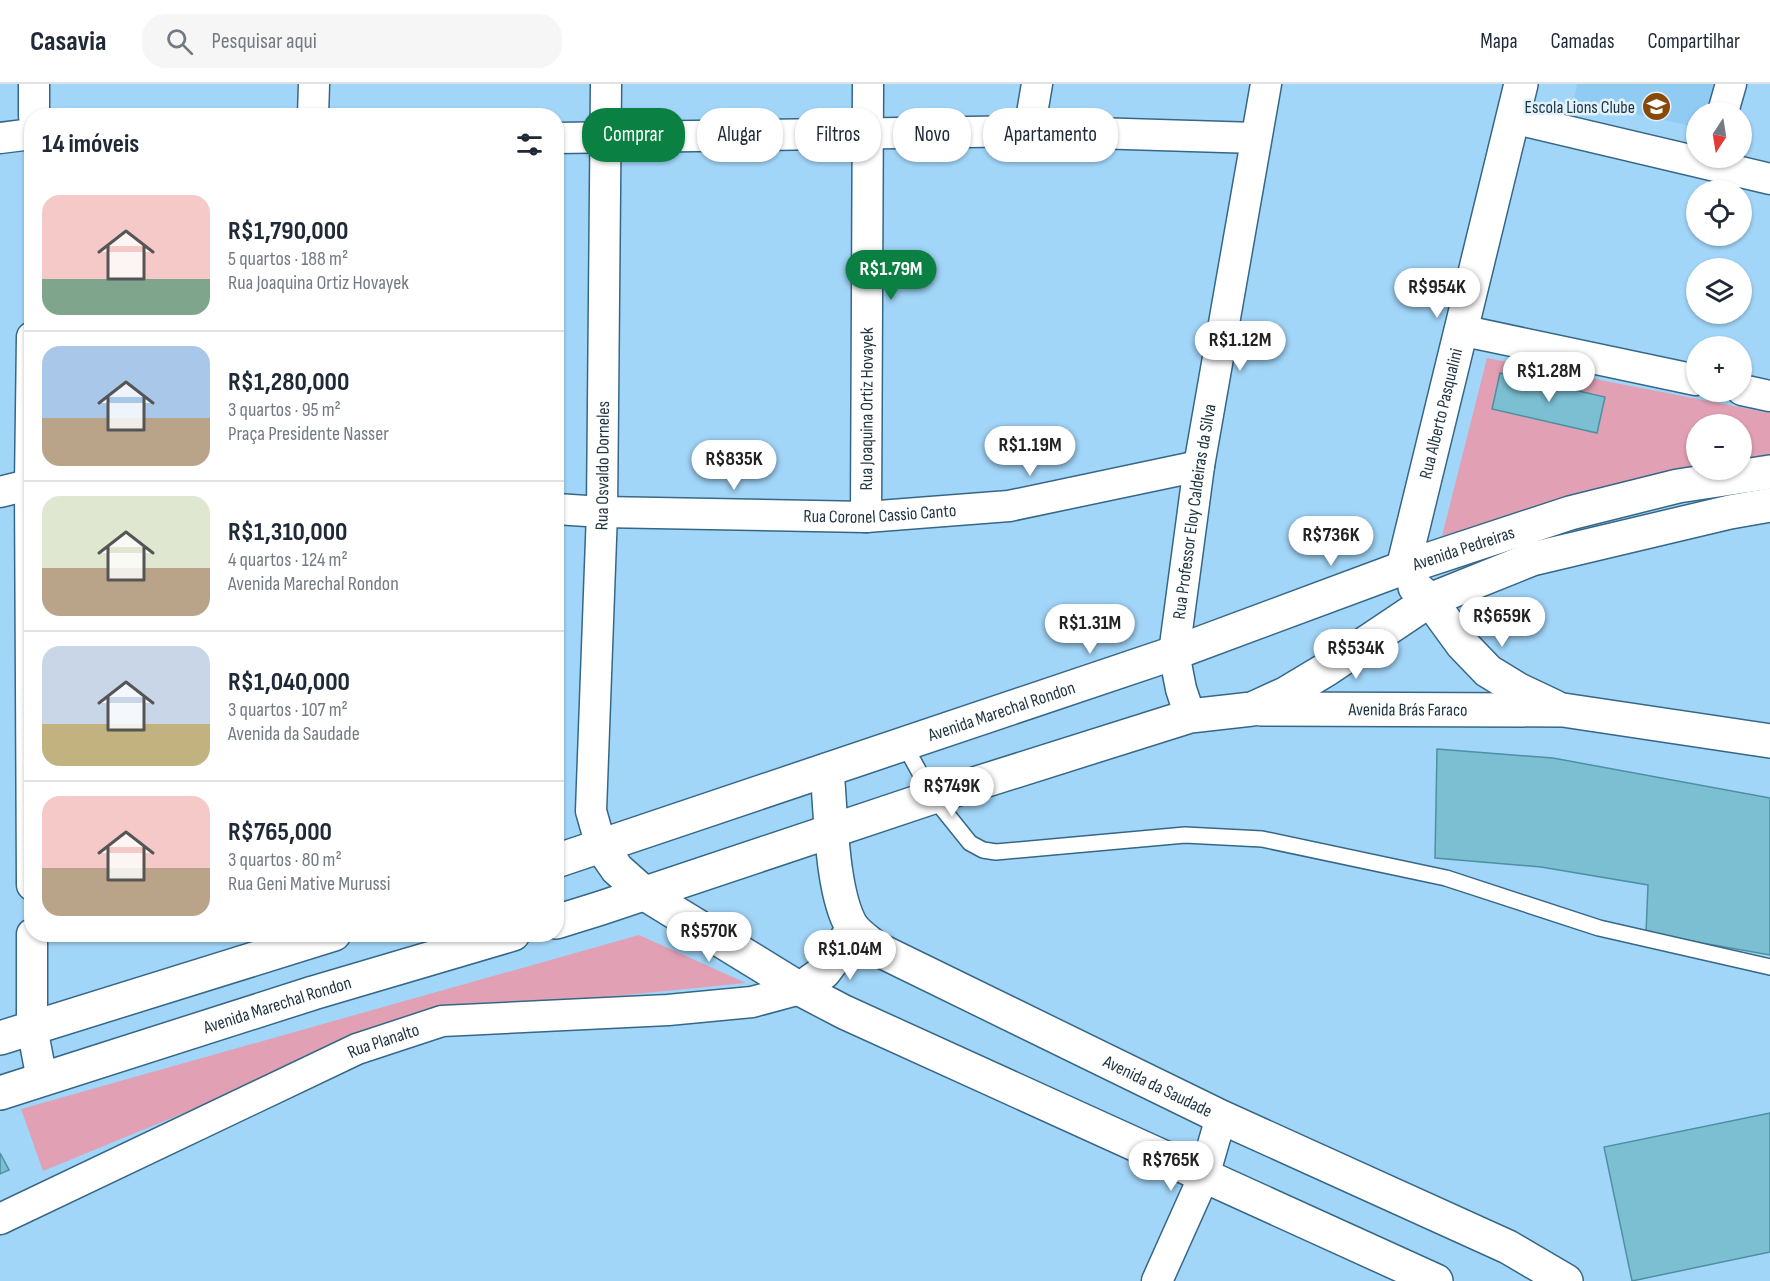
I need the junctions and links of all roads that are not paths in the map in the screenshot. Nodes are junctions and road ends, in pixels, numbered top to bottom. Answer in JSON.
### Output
{"nodes":[{"id":1,"x":34,"y":84,"type":"edge"},
{"id":2,"x":314,"y":84,"type":"edge"},
{"id":3,"x":606,"y":84,"type":"edge"},
{"id":4,"x":868,"y":84,"type":"edge"},
{"id":5,"x":1037,"y":84,"type":"edge"},
{"id":6,"x":1266,"y":84,"type":"edge"},
{"id":7,"x":1521,"y":84,"type":"edge"},
{"id":8,"x":1731,"y":84,"type":"edge"},
{"id":9,"x":1726,"y":102,"type":"edge"},
{"id":10,"x":34,"y":108,"type":"edge"},
{"id":11,"x":313,"y":108,"type":"edge"},
{"id":12,"x":606,"y":108,"type":"edge"},
{"id":13,"x":868,"y":108,"type":"edge"},
{"id":14,"x":1033,"y":108,"type":"edge"},
{"id":15,"x":1512,"y":118,"type":"junction"},
{"id":16,"x":983,"y":132,"type":"edge"},
{"id":17,"x":881,"y":134,"type":"edge"},
{"id":18,"x":1118,"y":134,"type":"edge"},
{"id":19,"x":24,"y":135,"type":"edge"},
{"id":20,"x":795,"y":135,"type":"edge"},
{"id":21,"x":685,"y":136,"type":"edge"},
{"id":22,"x":582,"y":137,"type":"edge"},
{"id":23,"x":0,"y":138,"type":"edge"},
{"id":24,"x":564,"y":138,"type":"edge"},
{"id":25,"x":1256,"y":138,"type":"junction"},
{"id":26,"x":1686,"y":156,"type":"edge"},
{"id":27,"x":605,"y":162,"type":"edge"},
{"id":28,"x":867,"y":162,"type":"edge"},
{"id":29,"x":1732,"y":168,"type":"edge"},
{"id":30,"x":1770,"y":179,"type":"edge"},
{"id":31,"x":1460,"y":330,"type":"junction"},
{"id":32,"x":1686,"y":378,"type":"edge"},
{"id":33,"x":1752,"y":392,"type":"edge"},
{"id":34,"x":1770,"y":396,"type":"edge"},
{"id":35,"x":1199,"y":466,"type":"junction"},
{"id":36,"x":1770,"y":471,"type":"edge"},
{"id":37,"x":24,"y":486,"type":"edge"},
{"id":38,"x":0,"y":492,"type":"edge"},
{"id":39,"x":1770,"y":505,"type":"edge"},
{"id":40,"x":564,"y":510,"type":"edge"},
{"id":41,"x":602,"y":512,"type":"junction"},
{"id":42,"x":866,"y":517,"type":"junction"},
{"id":43,"x":1402,"y":568,"type":"junction"},
{"id":44,"x":1430,"y":600,"type":"junction"},
{"id":45,"x":1174,"y":654,"type":"junction"},
{"id":46,"x":1252,"y":709,"type":"junction"},
{"id":47,"x":1563,"y":710,"type":"junction"},
{"id":48,"x":1190,"y":716,"type":"junction"},
{"id":49,"x":1770,"y":741,"type":"edge"},
{"id":50,"x":904,"y":744,"type":"junction"},
{"id":51,"x":827,"y":770,"type":"junction"},
{"id":52,"x":933,"y":797,"type":"junction"},
{"id":53,"x":833,"y":831,"type":"junction"},
{"id":54,"x":601,"y":846,"type":"junction"},
{"id":55,"x":564,"y":858,"type":"edge"},
{"id":56,"x":645,"y":894,"type":"junction"},
{"id":57,"x":564,"y":919,"type":"edge"},
{"id":58,"x":853,"y":928,"type":"junction"},
{"id":59,"x":32,"y":942,"type":"edge"},
{"id":60,"x":301,"y":942,"type":"edge"},
{"id":61,"x":486,"y":942,"type":"edge"},
{"id":62,"x":1770,"y":967,"type":"edge"},
{"id":63,"x":800,"y":989,"type":"junction"},
{"id":64,"x":32,"y":1027,"type":"junction"},
{"id":65,"x":0,"y":1038,"type":"edge"},
{"id":66,"x":42,"y":1080,"type":"junction"},
{"id":67,"x":0,"y":1093,"type":"edge"},
{"id":68,"x":1221,"y":1117,"type":"junction"},
{"id":69,"x":1204,"y":1176,"type":"junction"},
{"id":70,"x":0,"y":1219,"type":"edge"},
{"id":71,"x":1157,"y":1281,"type":"edge"},
{"id":72,"x":1436,"y":1281,"type":"edge"},
{"id":73,"x":1566,"y":1281,"type":"edge"}],
"edges":[{"from":1,"to":10,"type":"street"},
{"from":2,"to":11,"type":"street"},
{"from":3,"to":12,"type":"street","name":"Rua Osvaldo Dorneles"},
{"from":4,"to":13,"type":"street","name":"Rua Joaquina Ortiz Hovayek"},
{"from":5,"to":14,"type":"street"},
{"from":6,"to":25,"type":"street","name":"Rua Professor Eloy Caldeiras da Silva"},
{"from":7,"to":15,"type":"main road","name":"Rua Alberto Pasqualini"},
{"from":8,"to":9,"type":"street"},
{"from":15,"to":26,"type":"street"},
{"from":15,"to":31,"type":"main road","name":"Rua Alberto Pasqualini"},
{"from":16,"to":17,"type":"street"},
{"from":18,"to":25,"type":"street"},
{"from":19,"to":23,"type":"street"},
{"from":20,"to":21,"type":"street"},
{"from":22,"to":24,"type":"street"},
{"from":25,"to":35,"type":"street","name":"Rua Professor Eloy Caldeiras da Silva"},
{"from":27,"to":41,"type":"street","name":"Rua Osvaldo Dorneles"},
{"from":28,"to":42,"type":"street","name":"Rua Joaquina Ortiz Hovayek"},
{"from":29,"to":30,"type":"street"},
{"from":31,"to":32,"type":"street"},
{"from":31,"to":43,"type":"main road","name":"Rua Alberto Pasqualini"},
{"from":33,"to":34,"type":"street"},
{"from":35,"to":42,"type":"street","name":"Rua Coronel Cassio Canto"},
{"from":35,"to":45,"type":"street","name":"Rua Professor Eloy Caldeiras da Silva"},
{"from":36,"to":43,"type":"main road","name":"Avenida Pedreiras"},
{"from":37,"to":38,"type":"street"},
{"from":39,"to":44,"type":"main road","name":"Avenida Pedreiras"},
{"from":40,"to":41,"type":"street","name":"Rua Coronel Cassio Canto"},
{"from":41,"to":42,"type":"street","name":"Rua Coronel Cassio Canto"},
{"from":41,"to":54,"type":"street","name":"Rua Osvaldo Dorneles"},
{"from":43,"to":44,"type":"main road","name":"Avenida Pedreiras"},
{"from":43,"to":45,"type":"main road","name":"Avenida Marechal Rondon"},
{"from":44,"to":46,"type":"main road"},
{"from":44,"to":47,"type":"main road","name":"Avenida Brás Faraco"},
{"from":45,"to":48,"type":"street"},
{"from":45,"to":50,"type":"main road","name":"Avenida Marechal Rondon"},
{"from":46,"to":47,"type":"main road","name":"Avenida Brás Faraco"},
{"from":46,"to":48,"type":"main road"},
{"from":47,"to":49,"type":"main road","name":"Avenida Brás Faraco"},
{"from":48,"to":52,"type":"main road"},
{"from":50,"to":51,"type":"main road","name":"Avenida Marechal Rondon"},
{"from":50,"to":52,"type":"lane"},
{"from":51,"to":53,"type":"main road"},
{"from":51,"to":54,"type":"main road","name":"Avenida Marechal Rondon"},
{"from":52,"to":53,"type":"main road"},
{"from":52,"to":62,"type":"lane"},
{"from":53,"to":56,"type":"main road"},
{"from":53,"to":58,"type":"main road"},
{"from":54,"to":55,"type":"main road","name":"Avenida Marechal Rondon"},
{"from":54,"to":56,"type":"main road"},
{"from":56,"to":57,"type":"main road"},
{"from":56,"to":63,"type":"main road"},
{"from":58,"to":63,"type":"main road"},
{"from":58,"to":68,"type":"main road","name":"Avenida da Saudade"},
{"from":59,"to":64,"type":"street"},
{"from":60,"to":64,"type":"main road"},
{"from":61,"to":66,"type":"main road","name":"Avenida Marechal Rondon"},
{"from":63,"to":69,"type":"main road"},
{"from":63,"to":70,"type":"street","name":"Rua Planalto"},
{"from":64,"to":65,"type":"main road"},
{"from":64,"to":66,"type":"street"},
{"from":66,"to":67,"type":"main road","name":"Avenida Marechal Rondon"},
{"from":68,"to":69,"type":"street"},
{"from":68,"to":73,"type":"main road","name":"Avenida da Saudade"},
{"from":69,"to":71,"type":"street"},
{"from":69,"to":72,"type":"main road"}]}
